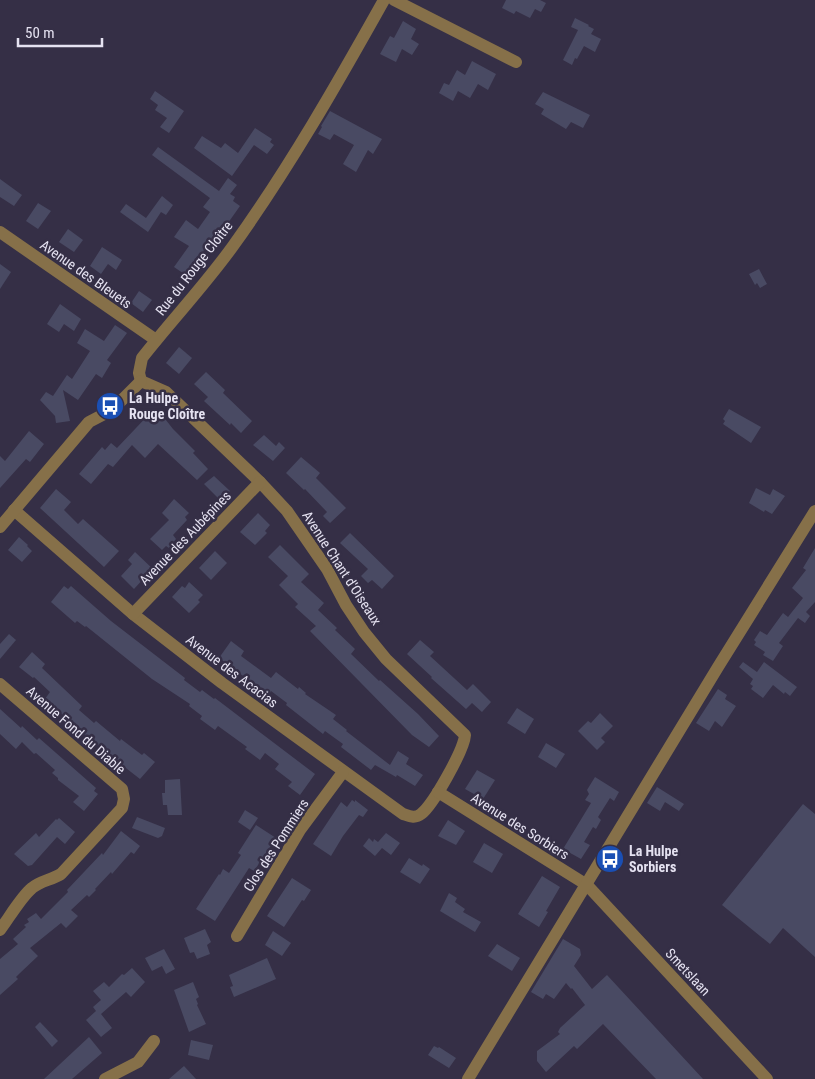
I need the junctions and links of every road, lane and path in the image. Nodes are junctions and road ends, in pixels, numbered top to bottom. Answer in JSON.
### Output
{"nodes":[{"id":1,"x":384,"y":0,"type":"edge"},
{"id":2,"x":394,"y":0,"type":"edge"},
{"id":3,"x":516,"y":62,"type":"dead end"},
{"id":4,"x":0,"y":232,"type":"edge"},
{"id":5,"x":156,"y":340,"type":"junction"},
{"id":6,"x":141,"y":381,"type":"junction"},
{"id":7,"x":260,"y":482,"type":"junction"},
{"id":8,"x":14,"y":510,"type":"junction"},
{"id":9,"x":815,"y":511,"type":"edge"},
{"id":10,"x":0,"y":527,"type":"edge"},
{"id":11,"x":133,"y":614,"type":"junction"},
{"id":12,"x":0,"y":684,"type":"edge"},
{"id":13,"x":343,"y":772,"type":"junction"},
{"id":14,"x":438,"y":792,"type":"junction"},
{"id":15,"x":586,"y":885,"type":"junction"},
{"id":16,"x":0,"y":930,"type":"edge"},
{"id":17,"x":236,"y":936,"type":"dead end"},
{"id":18,"x":154,"y":1042,"type":"dead end"},
{"id":19,"x":106,"y":1079,"type":"edge"},
{"id":20,"x":468,"y":1079,"type":"edge"},
{"id":21,"x":766,"y":1079,"type":"edge"}],
"edges":[{"from":1,"to":5,"type":"street","name":"Rue du Rouge Cloître"},
{"from":2,"to":3,"type":"street"},
{"from":4,"to":5,"type":"street","name":"Avenue des Bleuets"},
{"from":5,"to":6,"type":"street","name":"Rue du Rouge Cloître"},
{"from":6,"to":7,"type":"street","name":"Avenue Chant d'Oiseaux"},
{"from":6,"to":8,"type":"street"},
{"from":7,"to":11,"type":"street","name":"Avenue des Aubépines"},
{"from":7,"to":14,"type":"street","name":"Avenue Chant d'Oiseaux"},
{"from":8,"to":10,"type":"street"},
{"from":8,"to":11,"type":"street","name":"Avenue des Acacias"},
{"from":9,"to":15,"type":"street"},
{"from":11,"to":13,"type":"street","name":"Avenue des Acacias"},
{"from":12,"to":16,"type":"street","name":"Avenue Fond du Diable"},
{"from":13,"to":14,"type":"street","name":"Avenue des Acacias"},
{"from":13,"to":17,"type":"street","name":"Clos des Pommiers"},
{"from":14,"to":15,"type":"street","name":"Avenue des Sorbiers"},
{"from":15,"to":20,"type":"street"},
{"from":15,"to":21,"type":"street","name":"Smetslaan"},
{"from":18,"to":19,"type":"street"}]}
